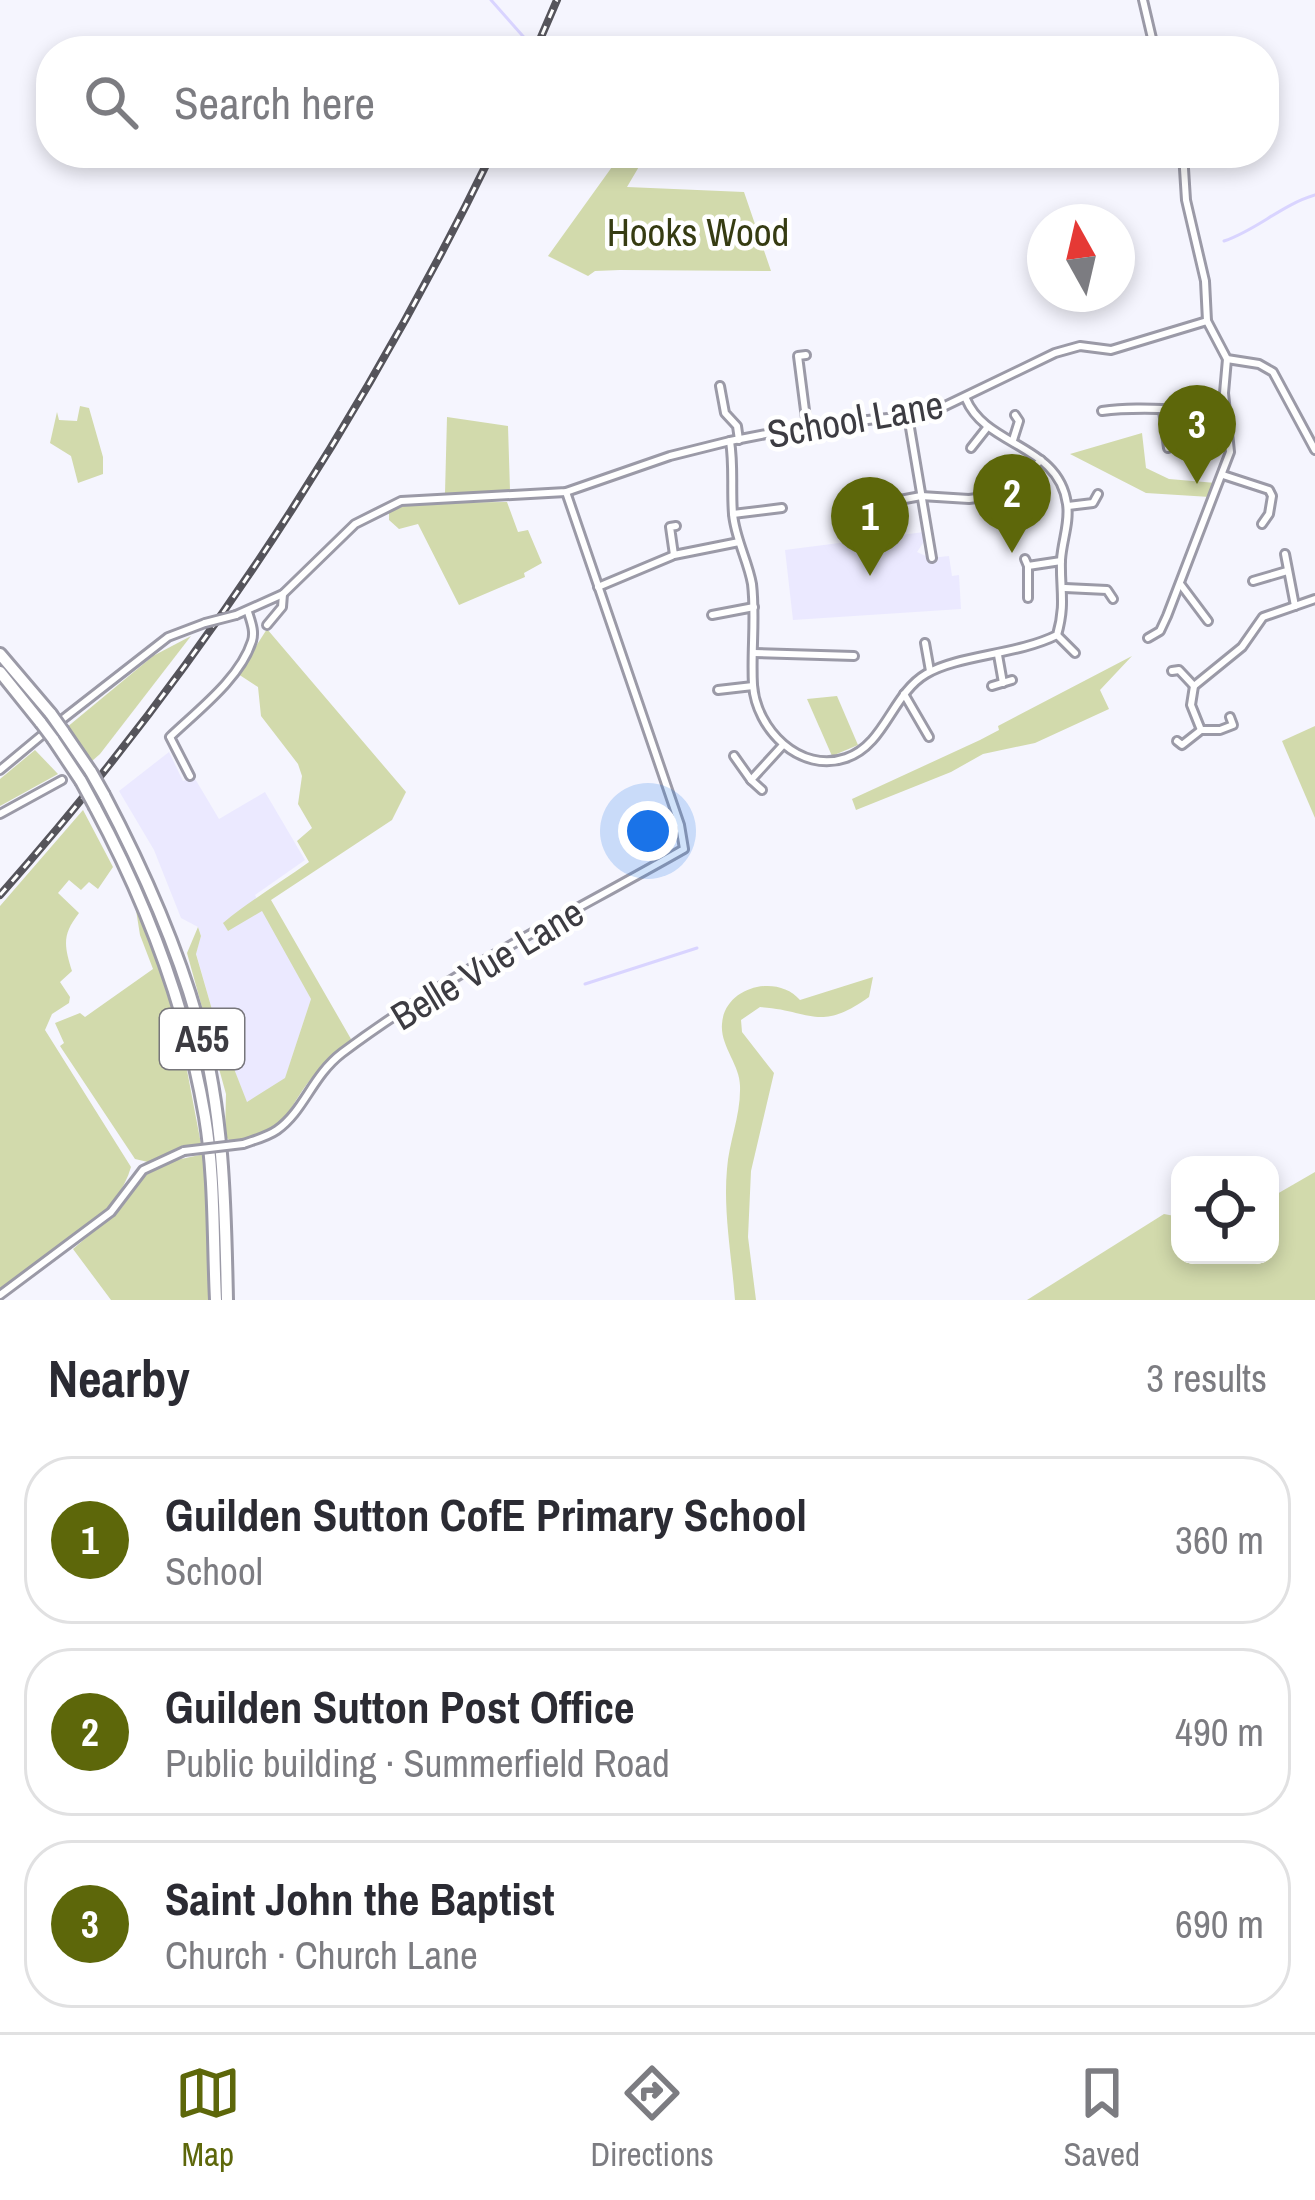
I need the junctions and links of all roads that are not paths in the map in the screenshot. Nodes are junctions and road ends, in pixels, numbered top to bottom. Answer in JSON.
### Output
{"nodes":[{"id":1,"x":1143,"y":0,"type":"edge"},
{"id":2,"x":1151,"y":36,"type":"edge"},
{"id":3,"x":1184,"y":168,"type":"edge"},
{"id":4,"x":1207,"y":321,"type":"junction"},
{"id":5,"x":806,"y":355,"type":"dead end"},
{"id":6,"x":1227,"y":359,"type":"junction"},
{"id":7,"x":720,"y":386,"type":"dead end"},
{"id":8,"x":966,"y":399,"type":"junction"},
{"id":9,"x":1225,"y":408,"type":"junction"},
{"id":10,"x":1102,"y":411,"type":"dead end"},
{"id":11,"x":1163,"y":411,"type":"junction"},
{"id":12,"x":908,"y":416,"type":"junction"},
{"id":13,"x":1020,"y":418,"type":"dead end"},
{"id":14,"x":807,"y":426,"type":"junction"},
{"id":15,"x":986,"y":429,"type":"junction"},
{"id":16,"x":1013,"y":440,"type":"junction"},
{"id":17,"x":734,"y":441,"type":"junction"},
{"id":18,"x":972,"y":444,"type":"dead end"},
{"id":19,"x":1168,"y":448,"type":"dead end"},
{"id":20,"x":1315,"y":450,"type":"edge"},
{"id":21,"x":1041,"y":460,"type":"junction"},
{"id":22,"x":1223,"y":475,"type":"junction"},
{"id":23,"x":566,"y":492,"type":"junction"},
{"id":24,"x":1098,"y":494,"type":"dead end"},
{"id":25,"x":921,"y":496,"type":"junction"},
{"id":26,"x":1067,"y":506,"type":"junction"},
{"id":27,"x":782,"y":508,"type":"dead end"},
{"id":28,"x":852,"y":509,"type":"dead end"},
{"id":29,"x":733,"y":514,"type":"junction"},
{"id":30,"x":1262,"y":524,"type":"dead end"},
{"id":31,"x":676,"y":526,"type":"dead end"},
{"id":32,"x":739,"y":542,"type":"junction"},
{"id":33,"x":1286,"y":554,"type":"dead end"},
{"id":34,"x":674,"y":555,"type":"junction"},
{"id":35,"x":932,"y":558,"type":"dead end"},
{"id":36,"x":1061,"y":561,"type":"junction"},
{"id":37,"x":1288,"y":571,"type":"junction"},
{"id":38,"x":1253,"y":580,"type":"dead end"},
{"id":39,"x":1181,"y":585,"type":"junction"},
{"id":40,"x":598,"y":587,"type":"junction"},
{"id":41,"x":1065,"y":588,"type":"junction"},
{"id":42,"x":284,"y":594,"type":"junction"},
{"id":43,"x":1028,"y":598,"type":"dead end"},
{"id":44,"x":1113,"y":599,"type":"dead end"},
{"id":45,"x":1315,"y":599,"type":"edge"},
{"id":46,"x":1295,"y":605,"type":"junction"},
{"id":47,"x":754,"y":607,"type":"junction"},
{"id":48,"x":248,"y":611,"type":"junction"},
{"id":49,"x":717,"y":615,"type":"dead end"},
{"id":50,"x":1208,"y":621,"type":"dead end"},
{"id":51,"x":267,"y":625,"type":"dead end"},
{"id":52,"x":1057,"y":634,"type":"junction"},
{"id":53,"x":1148,"y":638,"type":"dead end"},
{"id":54,"x":923,"y":649,"type":"dead end"},
{"id":55,"x":754,"y":653,"type":"junction"},
{"id":56,"x":1074,"y":653,"type":"dead end"},
{"id":57,"x":0,"y":654,"type":"edge"},
{"id":58,"x":848,"y":654,"type":"dead end"},
{"id":59,"x":998,"y":656,"type":"junction"},
{"id":60,"x":1178,"y":668,"type":"dead end"},
{"id":61,"x":930,"y":671,"type":"junction"},
{"id":62,"x":0,"y":672,"type":"edge"},
{"id":63,"x":753,"y":686,"type":"junction"},
{"id":64,"x":992,"y":686,"type":"dead end"},
{"id":65,"x":1194,"y":686,"type":"junction"},
{"id":66,"x":722,"y":688,"type":"dead end"},
{"id":67,"x":904,"y":694,"type":"junction"},
{"id":68,"x":46,"y":718,"type":"junction"},
{"id":69,"x":1234,"y":723,"type":"dead end"},
{"id":70,"x":1202,"y":730,"type":"junction"},
{"id":71,"x":929,"y":737,"type":"dead end"},
{"id":72,"x":783,"y":745,"type":"junction"},
{"id":73,"x":1181,"y":746,"type":"dead end"},
{"id":74,"x":734,"y":756,"type":"dead end"},
{"id":75,"x":0,"y":770,"type":"edge"},
{"id":76,"x":86,"y":776,"type":"junction"},
{"id":77,"x":190,"y":776,"type":"dead end"},
{"id":78,"x":62,"y":780,"type":"dead end"},
{"id":79,"x":752,"y":780,"type":"junction"},
{"id":80,"x":762,"y":790,"type":"dead end"},
{"id":81,"x":0,"y":814,"type":"edge"},
{"id":82,"x":0,"y":1295,"type":"edge"},
{"id":83,"x":216,"y":1300,"type":"edge"},
{"id":84,"x":227,"y":1300,"type":"edge"}],
"edges":[{"from":1,"to":2,"type":"street"},
{"from":3,"to":4,"type":"street"},
{"from":4,"to":6,"type":"street"},
{"from":4,"to":8,"type":"street","name":"School Lane"},
{"from":5,"to":14,"type":"street"},
{"from":6,"to":9,"type":"street"},
{"from":6,"to":20,"type":"street"},
{"from":7,"to":17,"type":"street"},
{"from":8,"to":12,"type":"street","name":"School Lane"},
{"from":8,"to":15,"type":"street"},
{"from":9,"to":11,"type":"street"},
{"from":9,"to":22,"type":"street"},
{"from":10,"to":11,"type":"street"},
{"from":11,"to":19,"type":"street"},
{"from":12,"to":14,"type":"street","name":"School Lane"},
{"from":12,"to":25,"type":"street"},
{"from":13,"to":16,"type":"street"},
{"from":14,"to":17,"type":"street","name":"School Lane"},
{"from":15,"to":16,"type":"street"},
{"from":15,"to":18,"type":"street"},
{"from":16,"to":21,"type":"street"},
{"from":17,"to":23,"type":"street","name":"School Lane"},
{"from":17,"to":29,"type":"street"},
{"from":21,"to":25,"type":"street"},
{"from":21,"to":26,"type":"street"},
{"from":22,"to":30,"type":"street"},
{"from":22,"to":39,"type":"street"},
{"from":23,"to":40,"type":"street","name":"Belle Vue Lane"},
{"from":23,"to":42,"type":"street","name":"School Lane"},
{"from":24,"to":26,"type":"street"},
{"from":25,"to":28,"type":"street"},
{"from":25,"to":35,"type":"street"},
{"from":26,"to":36,"type":"street"},
{"from":27,"to":29,"type":"street"},
{"from":29,"to":32,"type":"street"},
{"from":31,"to":34,"type":"street"},
{"from":32,"to":34,"type":"street"},
{"from":32,"to":47,"type":"street"},
{"from":33,"to":37,"type":"street"},
{"from":34,"to":40,"type":"street"},
{"from":36,"to":41,"type":"street"},
{"from":36,"to":43,"type":"street"},
{"from":37,"to":38,"type":"street"},
{"from":37,"to":46,"type":"street"},
{"from":39,"to":50,"type":"street"},
{"from":39,"to":53,"type":"street"},
{"from":40,"to":82,"type":"street","name":"Belle Vue Lane","bridge":true},
{"from":41,"to":44,"type":"street"},
{"from":41,"to":52,"type":"street"},
{"from":42,"to":48,"type":"street"},
{"from":42,"to":51,"type":"street"},
{"from":45,"to":46,"type":"street"},
{"from":46,"to":65,"type":"street"},
{"from":47,"to":49,"type":"street"},
{"from":47,"to":55,"type":"street"},
{"from":48,"to":75,"type":"street","bridge":true},
{"from":48,"to":77,"type":"street"},
{"from":52,"to":56,"type":"street"},
{"from":52,"to":59,"type":"street"},
{"from":54,"to":61,"type":"street"},
{"from":55,"to":58,"type":"street"},
{"from":55,"to":63,"type":"street"},
{"from":57,"to":68,"type":"highway","number":"A55"},
{"from":59,"to":61,"type":"street"},
{"from":59,"to":64,"type":"street"},
{"from":60,"to":65,"type":"street"},
{"from":61,"to":67,"type":"street"},
{"from":62,"to":68,"type":"highway","number":"A55"},
{"from":63,"to":66,"type":"street"},
{"from":63,"to":72,"type":"street"},
{"from":65,"to":70,"type":"street"},
{"from":67,"to":71,"type":"street"},
{"from":67,"to":72,"type":"street"},
{"from":68,"to":76,"type":"highway","number":"A55","bridge":true},
{"from":69,"to":70,"type":"street"},
{"from":70,"to":73,"type":"street"},
{"from":72,"to":79,"type":"street"},
{"from":74,"to":79,"type":"street"},
{"from":76,"to":83,"type":"highway","number":"A55","bridge":true},
{"from":76,"to":84,"type":"highway","number":"A55","bridge":true},
{"from":78,"to":81,"type":"street"},
{"from":79,"to":80,"type":"street"}]}
